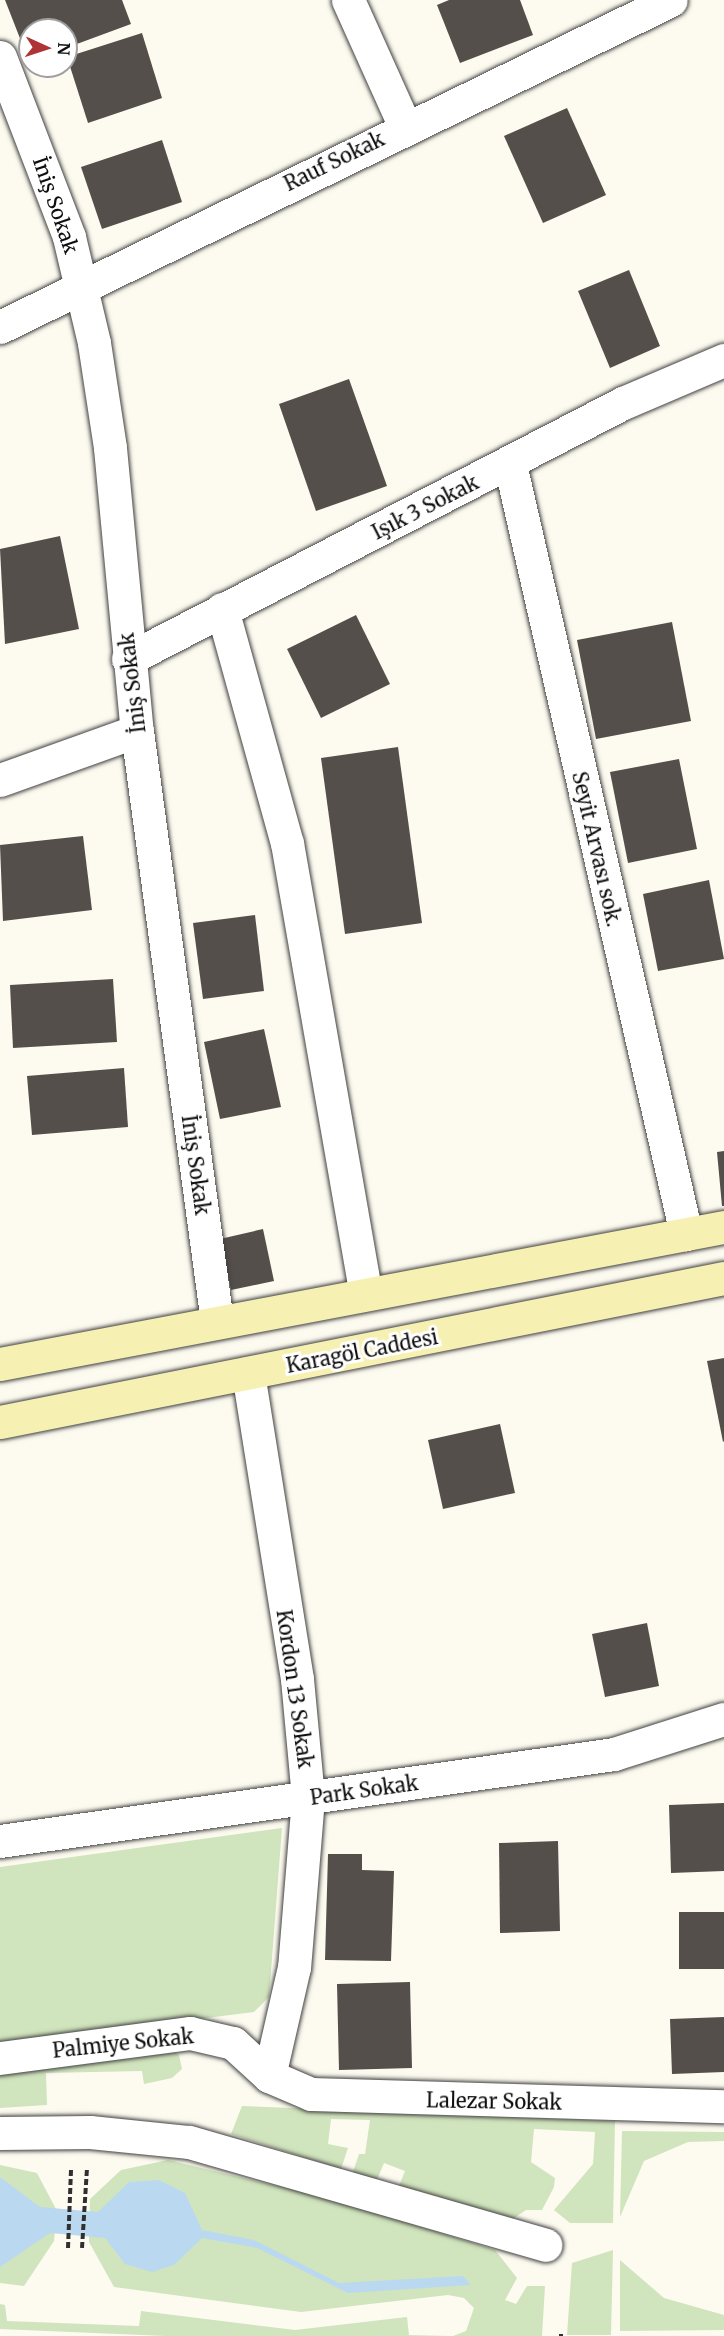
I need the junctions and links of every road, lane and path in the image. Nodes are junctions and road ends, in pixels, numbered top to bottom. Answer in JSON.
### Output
{"nodes":[{"id":1,"x":348,"y":0,"type":"edge"},
{"id":2,"x":671,"y":0,"type":"edge"},
{"id":3,"x":0,"y":57,"type":"edge"},
{"id":4,"x":405,"y":128,"type":"junction"},
{"id":5,"x":80,"y":283,"type":"junction"},
{"id":6,"x":0,"y":327,"type":"edge"},
{"id":7,"x":724,"y":360,"type":"edge"},
{"id":8,"x":510,"y":464,"type":"junction"},
{"id":9,"x":222,"y":609,"type":"junction"},
{"id":10,"x":128,"y":659,"type":"junction"},
{"id":11,"x":137,"y":731,"type":"junction"},
{"id":12,"x":0,"y":780,"type":"edge"},
{"id":13,"x":724,"y":1227,"type":"edge"},
{"id":14,"x":686,"y":1234,"type":"junction"},
{"id":15,"x":724,"y":1278,"type":"edge"},
{"id":16,"x":366,"y":1294,"type":"junction"},
{"id":17,"x":218,"y":1322,"type":"junction"},
{"id":18,"x":0,"y":1364,"type":"edge"},
{"id":19,"x":248,"y":1373,"type":"junction"},
{"id":20,"x":0,"y":1422,"type":"edge"},
{"id":21,"x":724,"y":1719,"type":"edge"},
{"id":22,"x":308,"y":1798,"type":"junction"},
{"id":23,"x":0,"y":1841,"type":"edge"},
{"id":24,"x":0,"y":2058,"type":"edge"},
{"id":25,"x":269,"y":2076,"type":"junction"},
{"id":26,"x":724,"y":2106,"type":"edge"},
{"id":27,"x":82,"y":2132,"type":"junction"},
{"id":28,"x":0,"y":2133,"type":"edge"},
{"id":29,"x":545,"y":2245,"type":"dead end"},
{"id":30,"x":68,"y":2248,"type":"dead end"},
{"id":31,"x":82,"y":2248,"type":"dead end"}],
"edges":[{"from":1,"to":4,"type":"street"},
{"from":2,"to":4,"type":"street","name":"Rauf Sokak"},
{"from":3,"to":5,"type":"street","name":"İniş Sokak"},
{"from":4,"to":5,"type":"street","name":"Rauf Sokak"},
{"from":5,"to":6,"type":"street","name":"Rauf Sokak"},
{"from":5,"to":10,"type":"street","name":"İniş Sokak"},
{"from":7,"to":8,"type":"street","name":"Işık 3 Sokak"},
{"from":8,"to":9,"type":"street","name":"Işık 3 Sokak"},
{"from":8,"to":14,"type":"street","name":"Seyit Arvası sok."},
{"from":9,"to":10,"type":"street","name":"Işık 3 Sokak"},
{"from":9,"to":16,"type":"street"},
{"from":10,"to":11,"type":"street","name":"İniş Sokak"},
{"from":11,"to":12,"type":"street"},
{"from":11,"to":17,"type":"street","name":"İniş Sokak"},
{"from":13,"to":14,"type":"main road"},
{"from":14,"to":16,"type":"main road"},
{"from":15,"to":19,"type":"main road","name":"Karagöl Caddesi"},
{"from":16,"to":17,"type":"main road"},
{"from":17,"to":18,"type":"main road"},
{"from":19,"to":20,"type":"main road","name":"Karagöl Caddesi"},
{"from":19,"to":22,"type":"street","name":"Kordon 13 Sokak"},
{"from":21,"to":22,"type":"street","name":"Park Sokak"},
{"from":22,"to":23,"type":"street","name":"Park Sokak"},
{"from":22,"to":25,"type":"street","name":"Kordon 13 Sokak"},
{"from":24,"to":25,"type":"street","name":"Palmiye Sokak"},
{"from":25,"to":26,"type":"street","name":"Lalezar Sokak"},
{"from":27,"to":28,"type":"street"},
{"from":27,"to":29,"type":"street"},
{"from":27,"to":30,"type":"path"},
{"from":27,"to":31,"type":"path"}]}
